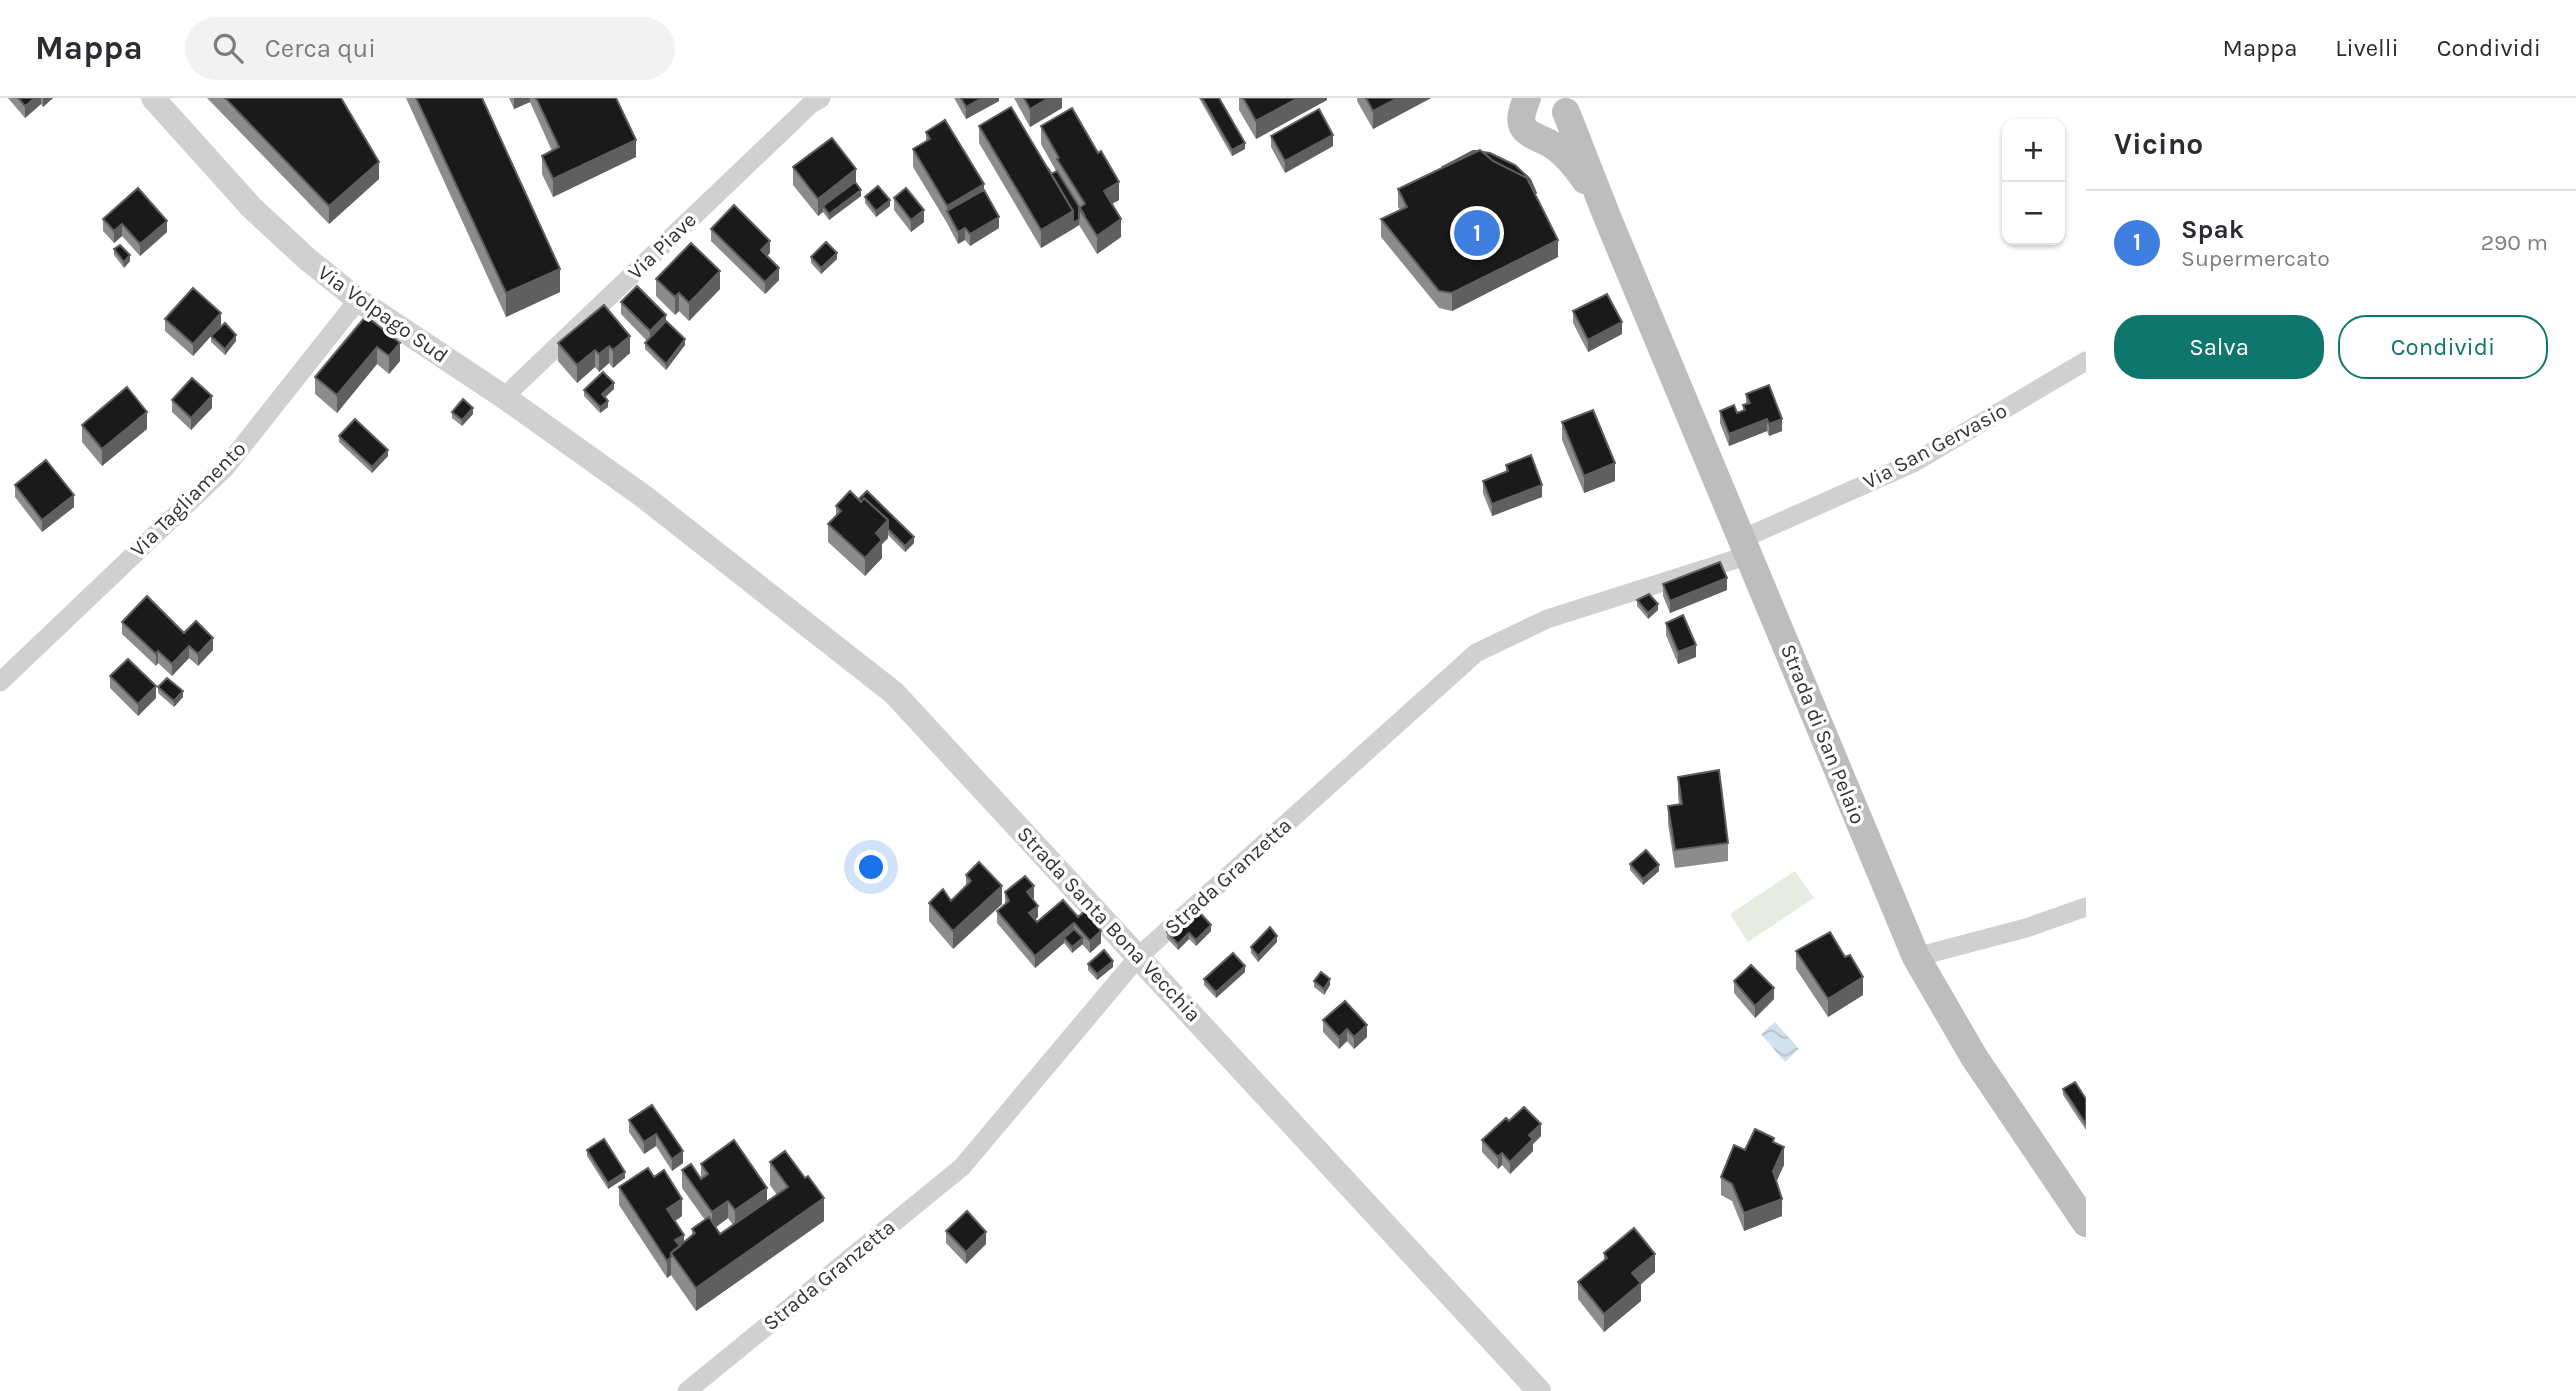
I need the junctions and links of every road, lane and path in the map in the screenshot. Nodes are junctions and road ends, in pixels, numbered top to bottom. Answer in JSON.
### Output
{"nodes":[{"id":1,"x":153,"y":98,"type":"edge"},
{"id":2,"x":821,"y":98,"type":"edge"},
{"id":3,"x":1527,"y":98,"type":"edge"},
{"id":4,"x":1562,"y":127,"type":"edge"},
{"id":5,"x":358,"y":300,"type":"junction"},
{"id":6,"x":2086,"y":361,"type":"edge"},
{"id":7,"x":504,"y":397,"type":"junction"},
{"id":8,"x":643,"y":496,"type":"joint"},
{"id":9,"x":1745,"y":547,"type":"junction"},
{"id":10,"x":0,"y":682,"type":"edge"},
{"id":11,"x":2086,"y":907,"type":"edge"},
{"id":12,"x":1139,"y":956,"type":"junction"},
{"id":13,"x":1916,"y":957,"type":"junction"},
{"id":14,"x":2086,"y":1223,"type":"edge"},
{"id":15,"x":687,"y":1391,"type":"edge"},
{"id":16,"x":1539,"y":1391,"type":"edge"}],
"edges":[{"from":1,"to":5,"type":"street","name":"Via Volpago Sud"},
{"from":2,"to":7,"type":"street","name":"Via Piave"},
{"from":3,"to":4,"type":"main road","name":"Strada di San Pelaio"},
{"from":4,"to":9,"type":"main road","name":"Strada di San Pelaio"},
{"from":5,"to":7,"type":"street","name":"Via Volpago Sud"},
{"from":5,"to":10,"type":"street","name":"Via Tagliamento"},
{"from":6,"to":9,"type":"street","name":"Via San Gervasio"},
{"from":7,"to":8,"type":"street","name":"Via Volpago Sud"},
{"from":8,"to":12,"type":"street","name":"Strada Santa Bona Vecchia"},
{"from":9,"to":12,"type":"street","name":"Strada Granzetta"},
{"from":9,"to":13,"type":"main road","name":"Strada di San Pelaio"},
{"from":11,"to":13,"type":"street"},
{"from":12,"to":15,"type":"street","name":"Strada Granzetta"},
{"from":12,"to":16,"type":"street","name":"Strada Santa Bona Vecchia"},
{"from":13,"to":14,"type":"main road","name":"Strada di San Pelaio"}]}
